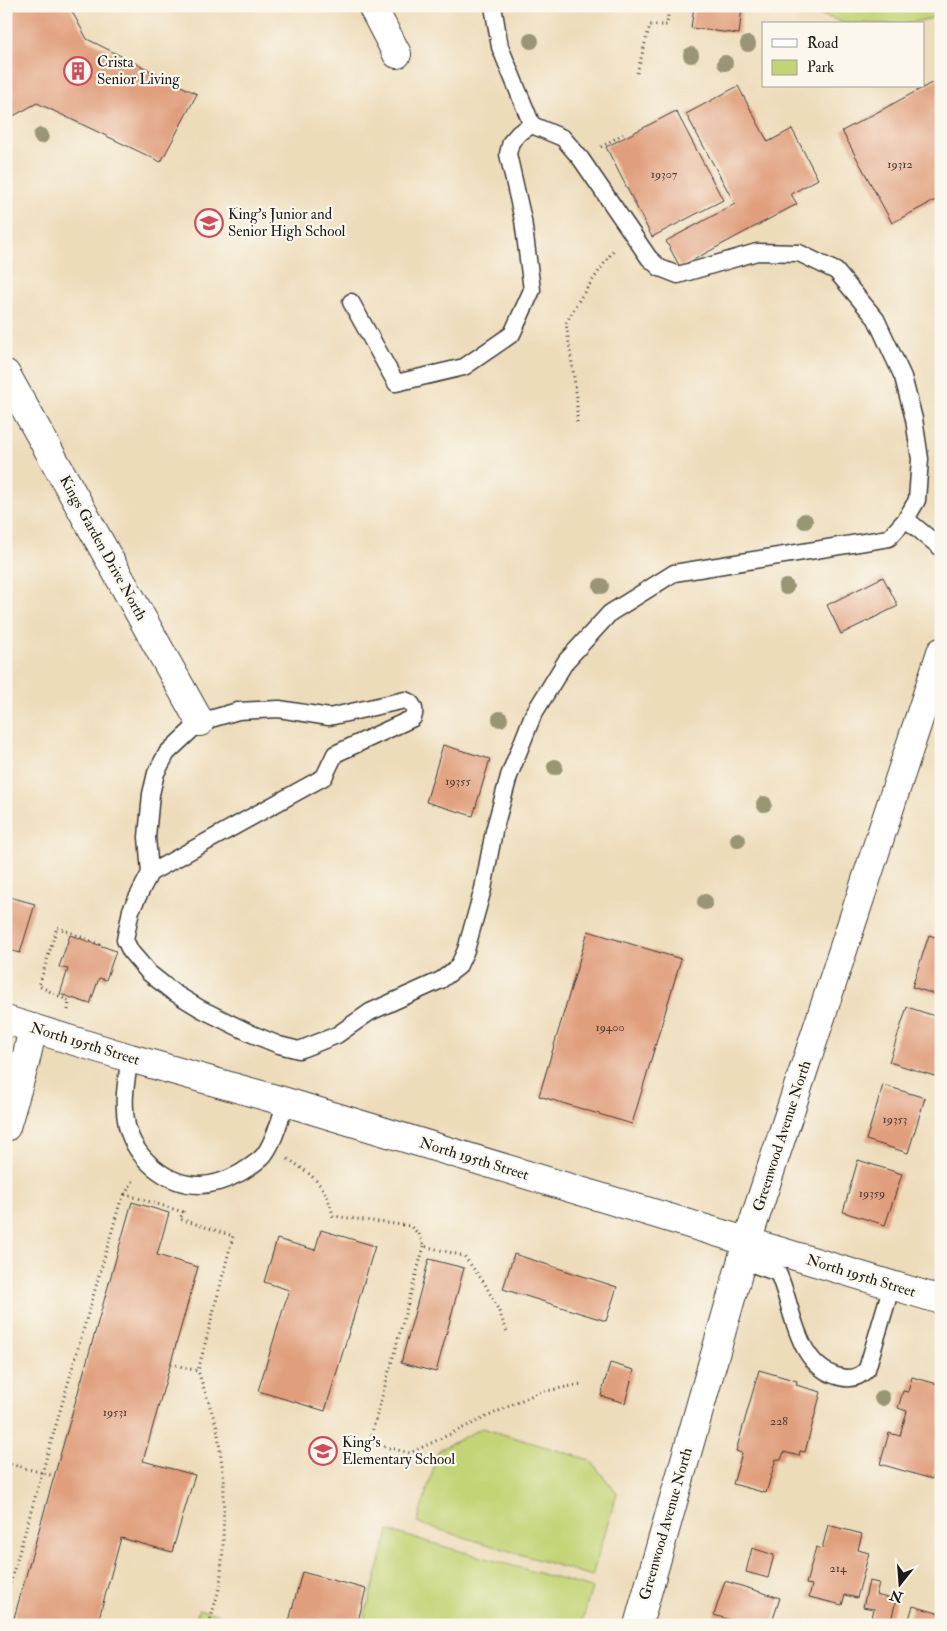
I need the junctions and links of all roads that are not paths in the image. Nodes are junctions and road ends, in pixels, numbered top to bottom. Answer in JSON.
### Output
{"nodes":[{"id":1,"x":372,"y":6,"type":"edge"},
{"id":2,"x":493,"y":6,"type":"edge"},
{"id":3,"x":397,"y":54,"type":"dead end"},
{"id":4,"x":532,"y":125,"type":"junction"},
{"id":5,"x":351,"y":302,"type":"dead end"},
{"id":6,"x":6,"y":374,"type":"edge"},
{"id":7,"x":906,"y":519,"type":"junction"},
{"id":8,"x":941,"y":548,"type":"edge"},
{"id":9,"x":941,"y":652,"type":"edge"},
{"id":10,"x":200,"y":722,"type":"junction"},
{"id":11,"x":150,"y":873,"type":"junction"},
{"id":12,"x":6,"y":1020,"type":"edge"},
{"id":13,"x":33,"y":1028,"type":"junction"},
{"id":14,"x":130,"y":1058,"type":"junction"},
{"id":15,"x":286,"y":1102,"type":"junction"},
{"id":16,"x":6,"y":1127,"type":"edge"},
{"id":17,"x":744,"y":1251,"type":"junction"},
{"id":18,"x":892,"y":1285,"type":"junction"},
{"id":19,"x":941,"y":1300,"type":"edge"},
{"id":20,"x":638,"y":1625,"type":"edge"}],
"edges":[{"from":1,"to":3,"type":"street"},
{"from":2,"to":4,"type":"lane"},
{"from":4,"to":5,"type":"lane"},
{"from":4,"to":7,"type":"lane"},
{"from":6,"to":10,"type":"street","name":"Kings Garden Drive North"},
{"from":7,"to":8,"type":"lane"},
{"from":7,"to":11,"type":"lane"},
{"from":9,"to":17,"type":"street","name":"Greenwood Avenue North"},
{"from":10,"to":11,"type":"lane"},
{"from":10,"to":11,"type":"lane"},
{"from":12,"to":13,"type":"street","name":"North 195th Street"},
{"from":13,"to":14,"type":"street","name":"North 195th Street"},
{"from":13,"to":16,"type":"street"},
{"from":14,"to":15,"type":"street","name":"North 195th Street"},
{"from":14,"to":15,"type":"lane"},
{"from":15,"to":17,"type":"street","name":"North 195th Street"},
{"from":17,"to":18,"type":"street","name":"North 195th Street"},
{"from":17,"to":18,"type":"lane"},
{"from":17,"to":20,"type":"street","name":"Greenwood Avenue North"},
{"from":18,"to":19,"type":"street","name":"North 195th Street"}]}
